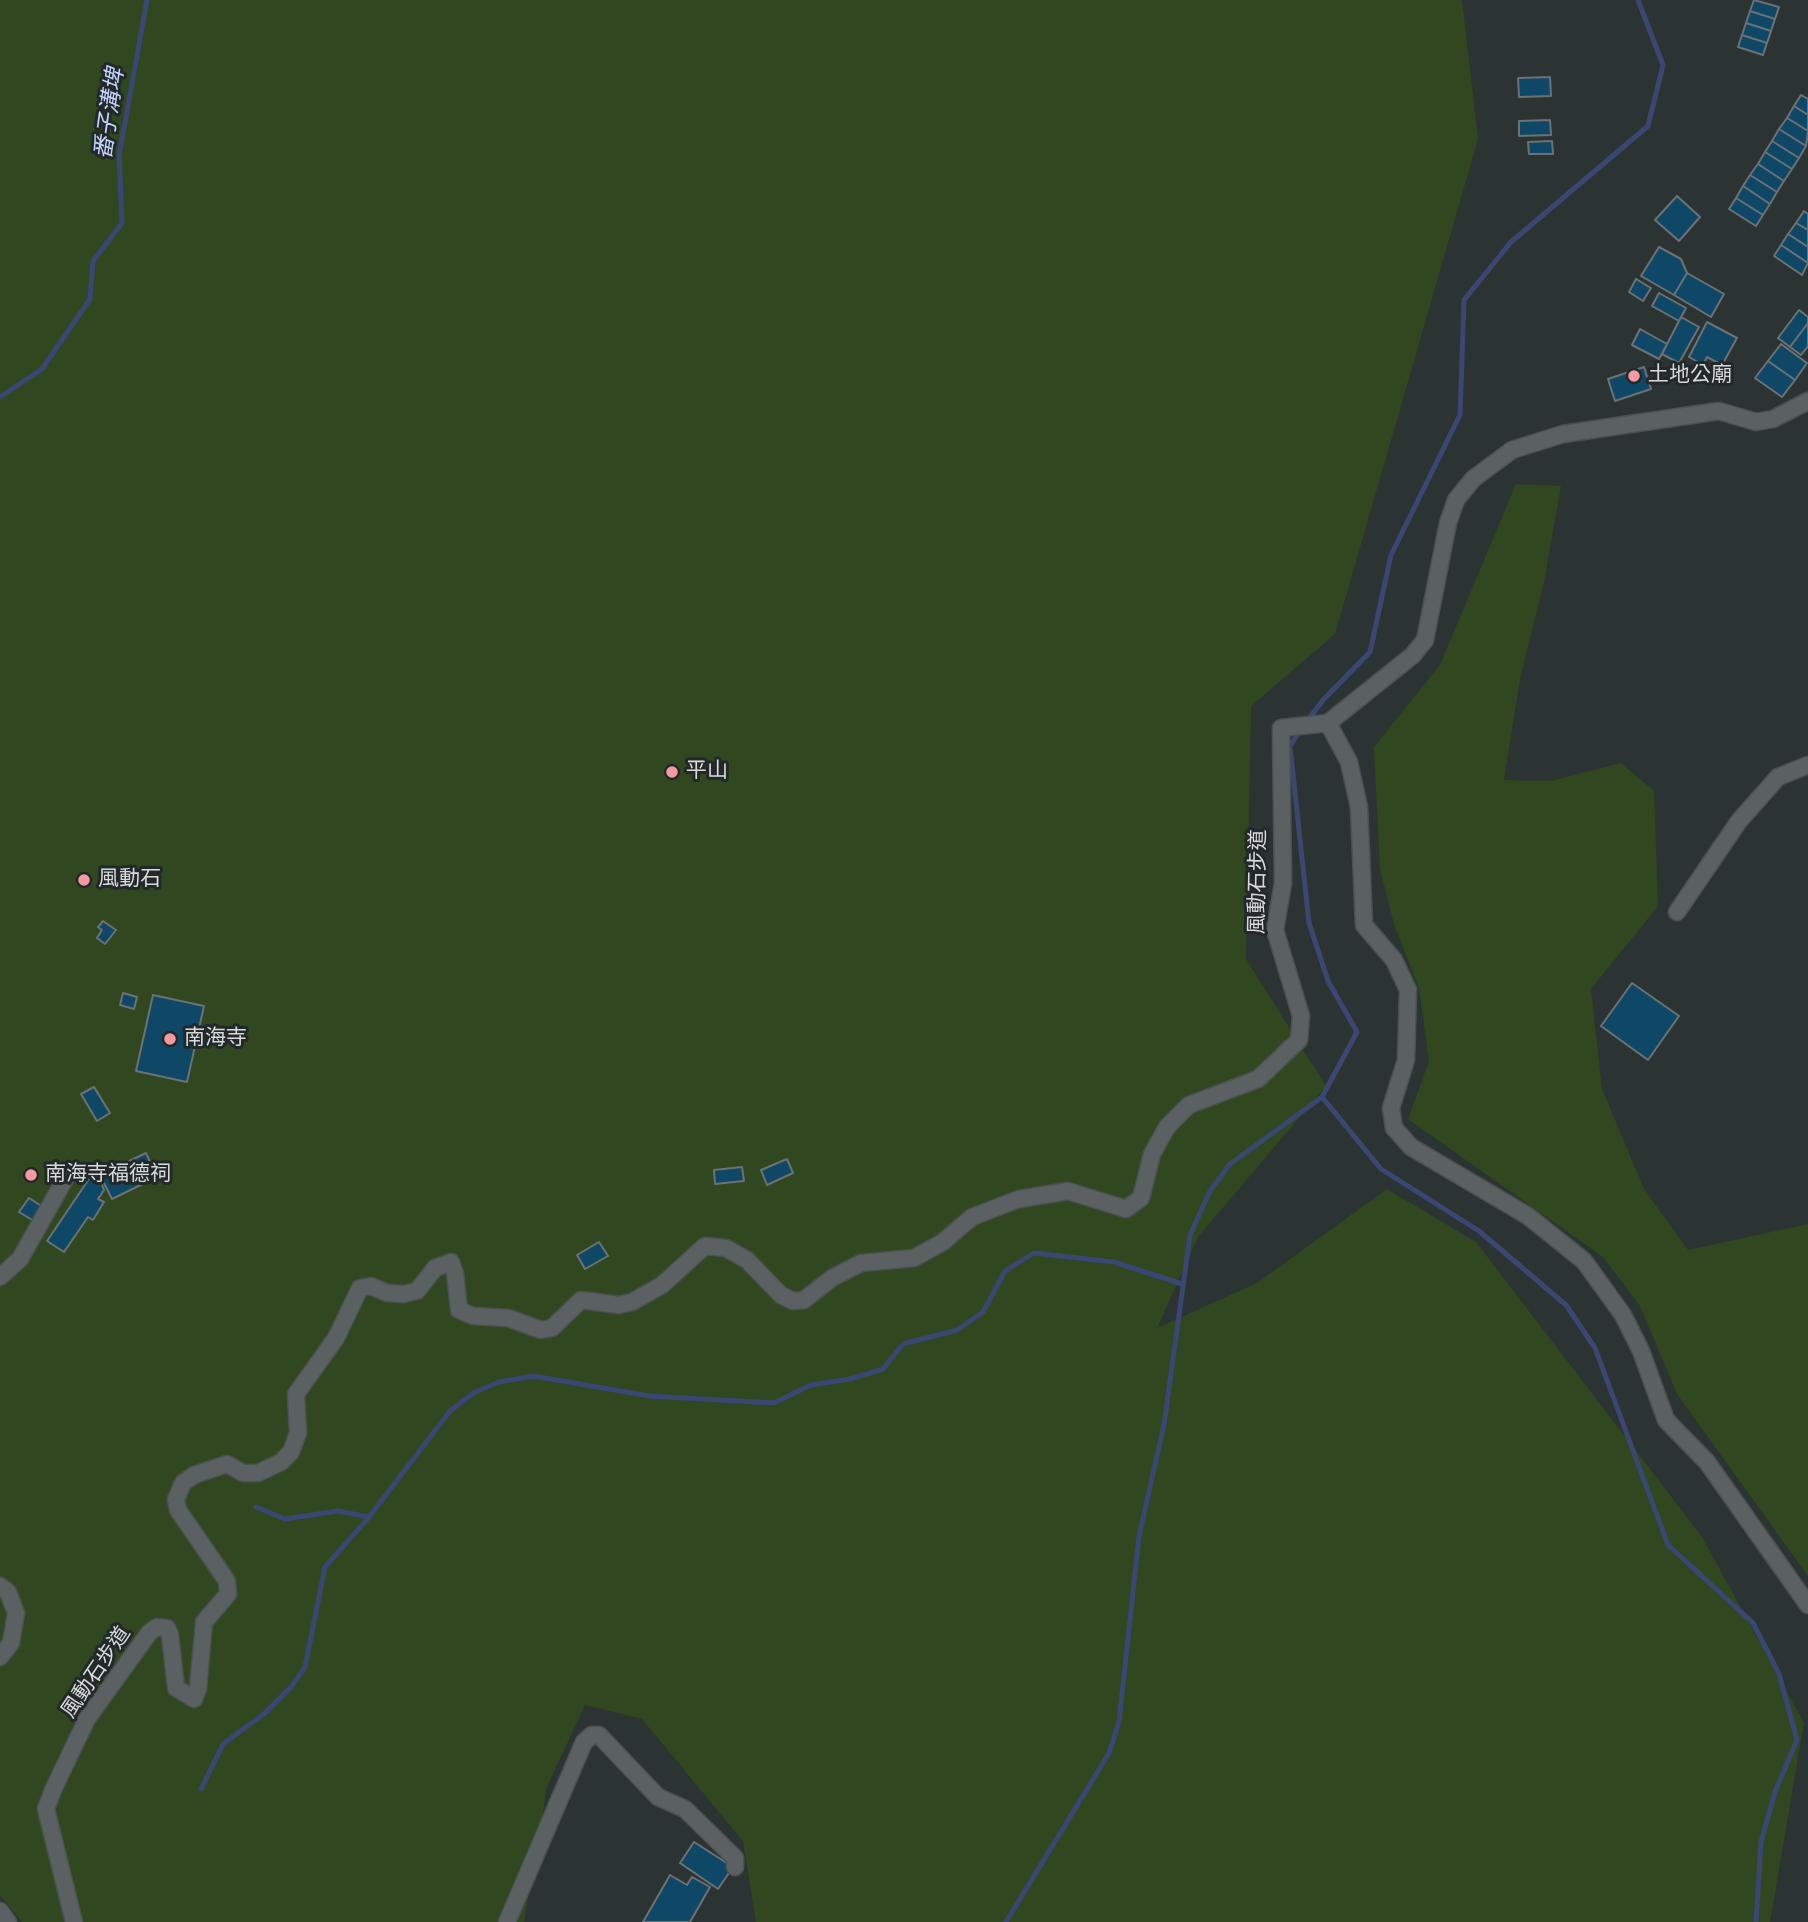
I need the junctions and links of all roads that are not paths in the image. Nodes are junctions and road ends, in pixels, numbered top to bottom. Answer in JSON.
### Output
{"nodes":[{"id":1,"x":1808,"y":401,"type":"edge"},
{"id":2,"x":1328,"y":723,"type":"junction"},
{"id":3,"x":1808,"y":765,"type":"edge"},
{"id":4,"x":1677,"y":912,"type":"dead end"},
{"id":5,"x":69,"y":1172,"type":"dead end"},
{"id":6,"x":0,"y":1278,"type":"edge"},
{"id":7,"x":0,"y":1586,"type":"edge"},
{"id":8,"x":1808,"y":1605,"type":"edge"},
{"id":9,"x":0,"y":1657,"type":"edge"},
{"id":10,"x":735,"y":1867,"type":"dead end"},
{"id":11,"x":0,"y":1911,"type":"edge"},
{"id":12,"x":8,"y":1922,"type":"edge"},
{"id":13,"x":74,"y":1922,"type":"edge"},
{"id":14,"x":507,"y":1922,"type":"edge"}],
"edges":[{"from":1,"to":2,"type":"street"},
{"from":2,"to":8,"type":"street"},
{"from":2,"to":13,"type":"street","name":"風動石步道"},
{"from":3,"to":4,"type":"street"},
{"from":5,"to":6,"type":"street"},
{"from":7,"to":9,"type":"street"},
{"from":10,"to":14,"type":"street"},
{"from":11,"to":12,"type":"street"}]}
